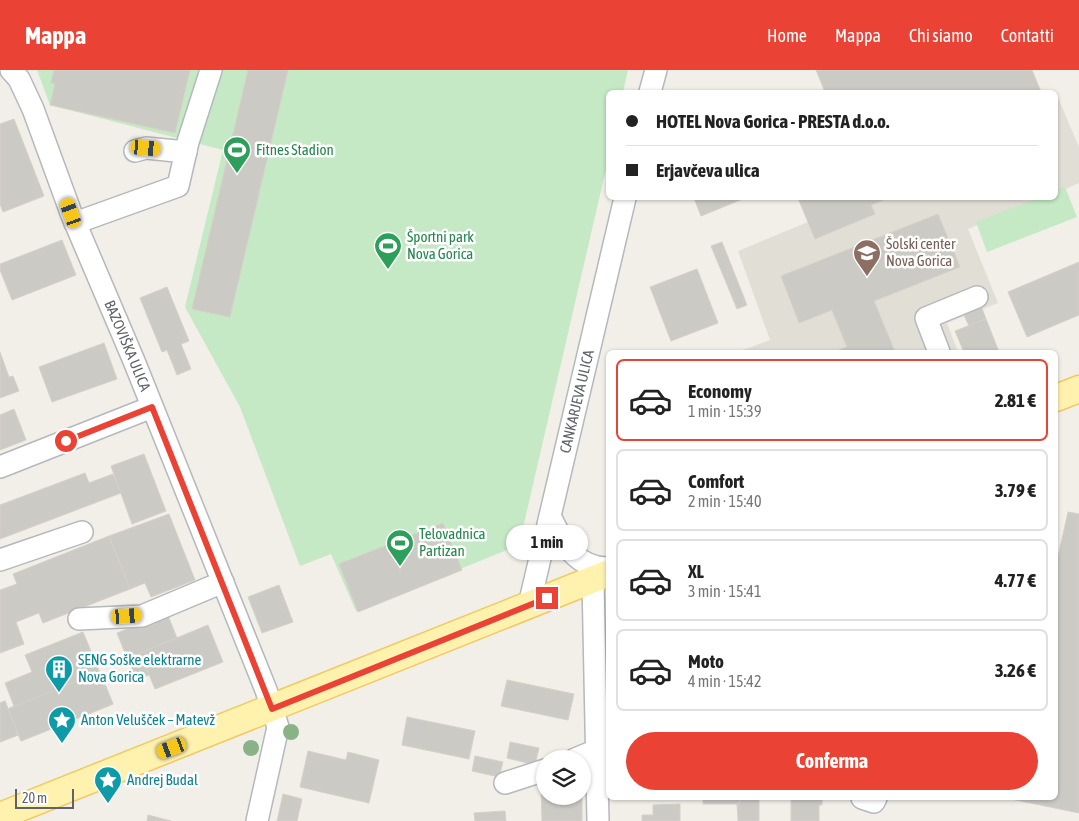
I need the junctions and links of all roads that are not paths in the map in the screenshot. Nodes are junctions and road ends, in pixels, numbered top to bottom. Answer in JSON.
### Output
{"nodes":[{"id":1,"x":11,"y":70,"type":"edge"},
{"id":2,"x":210,"y":70,"type":"edge"},
{"id":3,"x":656,"y":70,"type":"edge"},
{"id":4,"x":651,"y":90,"type":"edge"},
{"id":5,"x":135,"y":151,"type":"dead end"},
{"id":6,"x":186,"y":152,"type":"junction"},
{"id":7,"x":626,"y":200,"type":"edge"},
{"id":8,"x":75,"y":223,"type":"junction"},
{"id":9,"x":977,"y":298,"type":"dead end"},
{"id":10,"x":938,"y":350,"type":"edge"},
{"id":11,"x":1079,"y":388,"type":"edge"},
{"id":12,"x":1058,"y":397,"type":"edge"},
{"id":13,"x":152,"y":407,"type":"junction"},
{"id":14,"x":0,"y":467,"type":"edge"},
{"id":15,"x":551,"y":518,"type":"junction"},
{"id":16,"x":82,"y":532,"type":"dead end"},
{"id":17,"x":0,"y":560,"type":"edge"},
{"id":18,"x":603,"y":574,"type":"edge"},
{"id":19,"x":223,"y":582,"type":"junction"},
{"id":20,"x":529,"y":605,"type":"junction"},
{"id":21,"x":79,"y":620,"type":"dead end"},
{"id":22,"x":602,"y":692,"type":"edge"},
{"id":23,"x":272,"y":709,"type":"junction"},
{"id":24,"x":597,"y":750,"type":"junction"},
{"id":25,"x":591,"y":752,"type":"edge"},
{"id":26,"x":536,"y":773,"type":"edge"},
{"id":27,"x":505,"y":783,"type":"dead end"},
{"id":28,"x":0,"y":816,"type":"edge"},
{"id":29,"x":258,"y":821,"type":"edge"},
{"id":30,"x":598,"y":821,"type":"edge"}],
"edges":[{"from":1,"to":8,"type":"street","name":"BAZOVIŠKA ULICA"},
{"from":2,"to":6,"type":"street"},
{"from":3,"to":4,"type":"street"},
{"from":5,"to":6,"type":"street"},
{"from":6,"to":8,"type":"street"},
{"from":7,"to":15,"type":"street","name":"CANKARJEVA ULICA"},
{"from":8,"to":13,"type":"street","name":"BAZOVIŠKA ULICA"},
{"from":9,"to":10,"type":"street"},
{"from":11,"to":12,"type":"main road"},
{"from":13,"to":14,"type":"street"},
{"from":13,"to":19,"type":"street","name":"BAZOVIŠKA ULICA"},
{"from":15,"to":18,"type":"street"},
{"from":15,"to":20,"type":"street","name":"CANKARJEVA ULICA"},
{"from":16,"to":17,"type":"street"},
{"from":18,"to":20,"type":"main road"},
{"from":18,"to":22,"type":"street"},
{"from":19,"to":21,"type":"street"},
{"from":19,"to":23,"type":"street","name":"BAZOVIŠKA ULICA"},
{"from":20,"to":23,"type":"main road"},
{"from":22,"to":24,"type":"street"},
{"from":23,"to":28,"type":"main road"},
{"from":23,"to":29,"type":"street","name":"BAZOVIŠKA ULICA"},
{"from":24,"to":25,"type":"street"},
{"from":24,"to":30,"type":"street"},
{"from":26,"to":27,"type":"street"}]}
